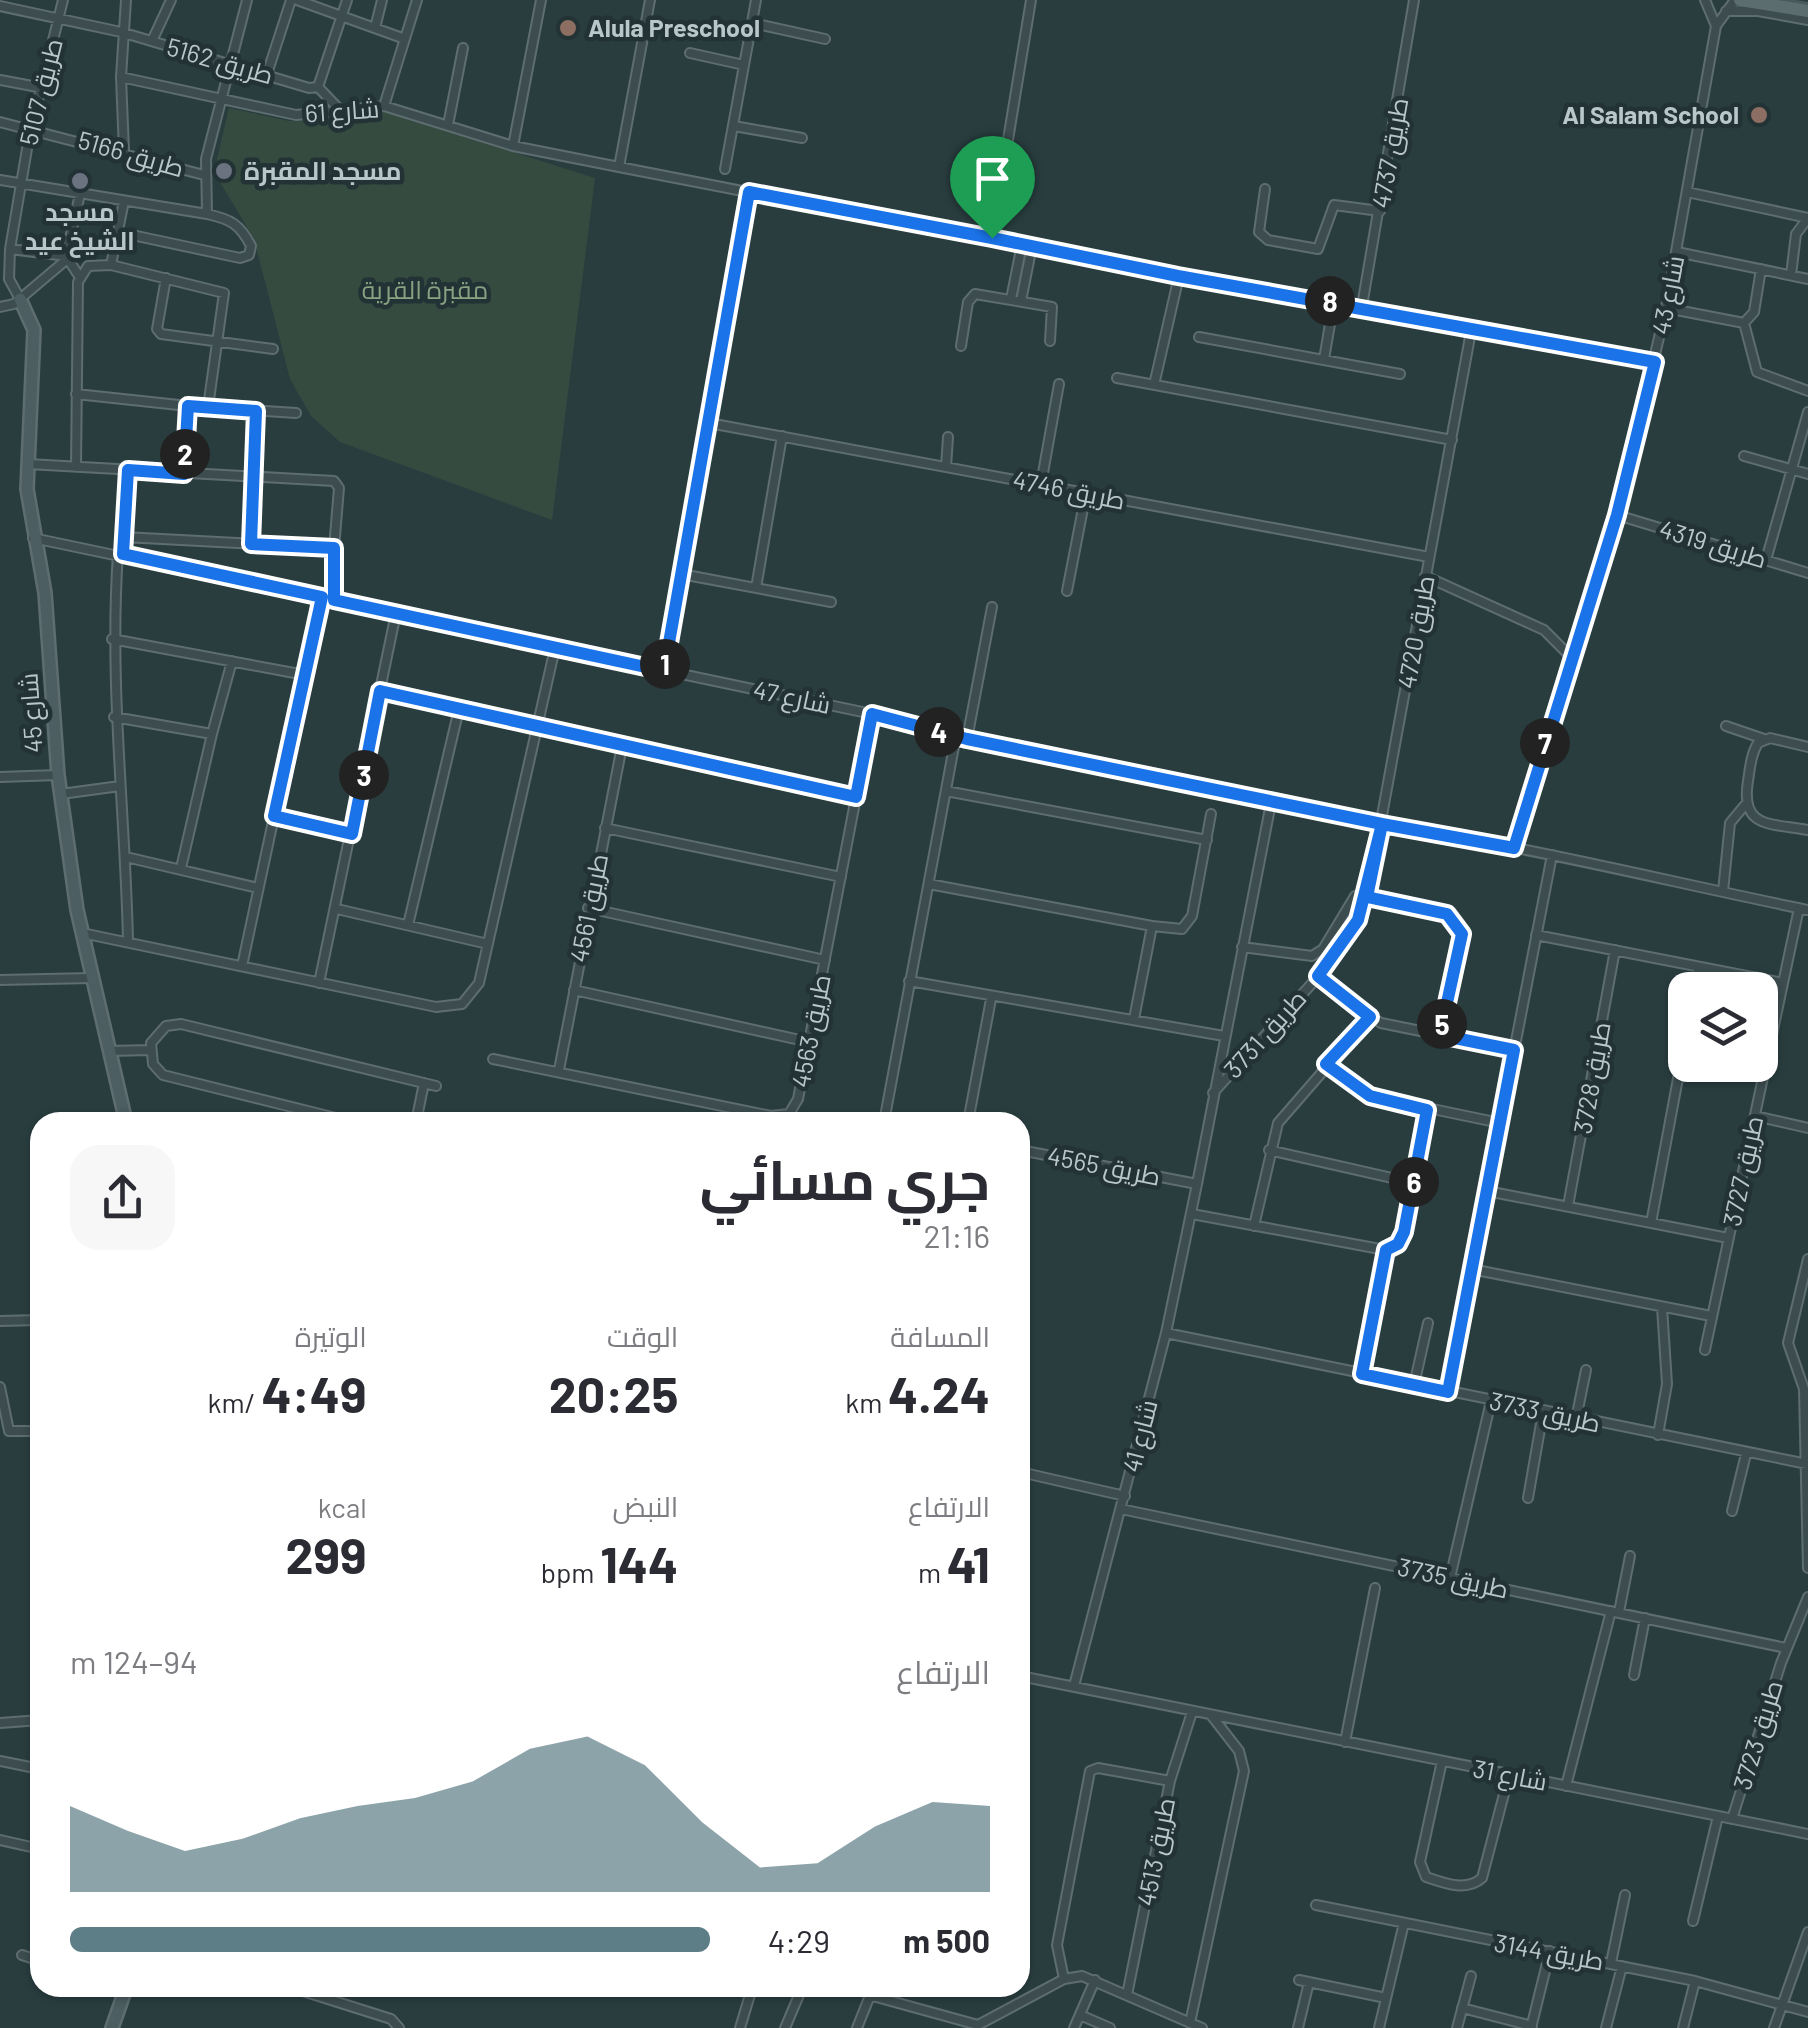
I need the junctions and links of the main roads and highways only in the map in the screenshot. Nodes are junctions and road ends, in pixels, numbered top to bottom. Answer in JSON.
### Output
{"nodes":[{"id":1,"x":1737,"y":0,"type":"edge"},
{"id":2,"x":1808,"y":10,"type":"edge"}],
"edges":[{"from":1,"to":2,"type":"main road"}]}
